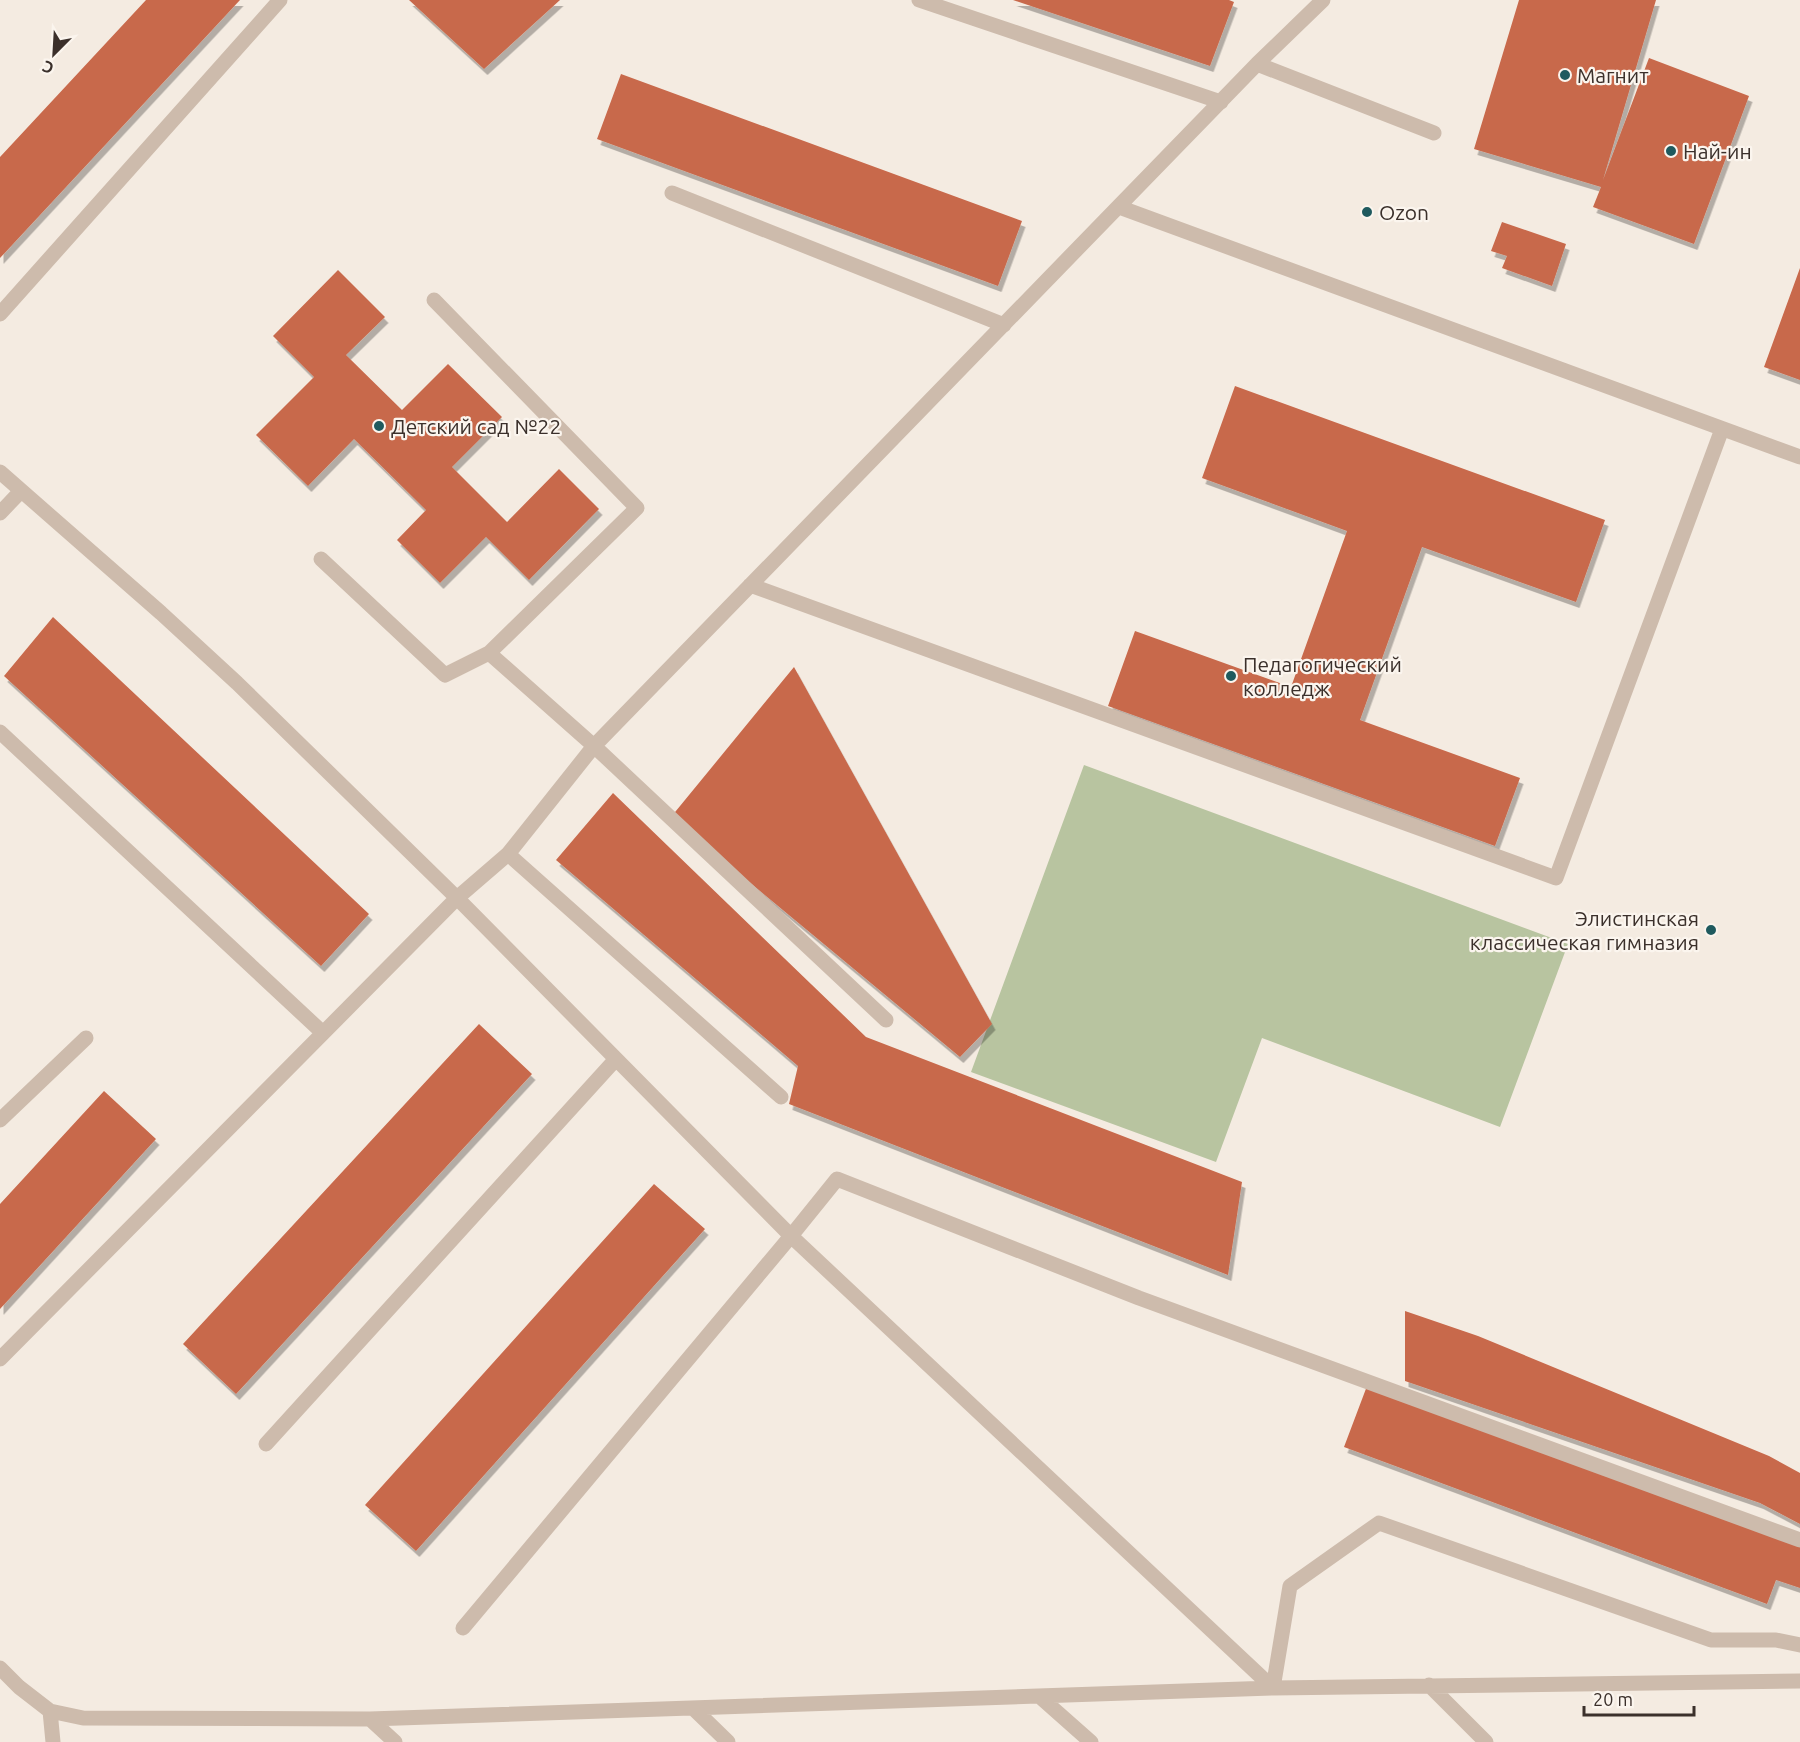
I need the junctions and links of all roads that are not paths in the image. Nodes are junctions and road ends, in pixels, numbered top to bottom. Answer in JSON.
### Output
{"nodes":[{"id":1,"x":280,"y":0,"type":"edge"},
{"id":2,"x":919,"y":0,"type":"edge"},
{"id":3,"x":1323,"y":0,"type":"edge"},
{"id":4,"x":1257,"y":64,"type":"junction"},
{"id":5,"x":1221,"y":102,"type":"junction"},
{"id":6,"x":1434,"y":133,"type":"dead end"},
{"id":7,"x":672,"y":193,"type":"dead end"},
{"id":8,"x":1119,"y":207,"type":"junction"},
{"id":9,"x":434,"y":300,"type":"dead end"},
{"id":10,"x":0,"y":314,"type":"edge"},
{"id":11,"x":1004,"y":325,"type":"junction"},
{"id":12,"x":1722,"y":429,"type":"junction"},
{"id":13,"x":1800,"y":458,"type":"edge"},
{"id":14,"x":0,"y":472,"type":"edge"},
{"id":15,"x":21,"y":491,"type":"junction"},
{"id":16,"x":0,"y":513,"type":"edge"},
{"id":17,"x":321,"y":559,"type":"dead end"},
{"id":18,"x":750,"y":585,"type":"junction"},
{"id":19,"x":489,"y":652,"type":"junction"},
{"id":20,"x":0,"y":732,"type":"edge"},
{"id":21,"x":594,"y":746,"type":"junction"},
{"id":22,"x":508,"y":854,"type":"junction"},
{"id":23,"x":457,"y":898,"type":"junction"},
{"id":24,"x":886,"y":1020,"type":"dead end"},
{"id":25,"x":323,"y":1033,"type":"junction"},
{"id":26,"x":86,"y":1038,"type":"dead end"},
{"id":27,"x":616,"y":1059,"type":"junction"},
{"id":28,"x":781,"y":1097,"type":"dead end"},
{"id":29,"x":0,"y":1120,"type":"edge"},
{"id":30,"x":791,"y":1236,"type":"junction"},
{"id":31,"x":0,"y":1359,"type":"edge"},
{"id":32,"x":266,"y":1444,"type":"dead end"},
{"id":33,"x":1800,"y":1540,"type":"edge"},
{"id":34,"x":463,"y":1628,"type":"dead end"},
{"id":35,"x":1800,"y":1645,"type":"edge"},
{"id":36,"x":0,"y":1668,"type":"edge"},
{"id":37,"x":1800,"y":1681,"type":"edge"},
{"id":38,"x":1429,"y":1686,"type":"junction"},
{"id":39,"x":1274,"y":1688,"type":"junction"},
{"id":40,"x":1039,"y":1696,"type":"junction"},
{"id":41,"x":693,"y":1708,"type":"junction"},
{"id":42,"x":50,"y":1712,"type":"junction"},
{"id":43,"x":370,"y":1719,"type":"junction"},
{"id":44,"x":53,"y":1742,"type":"edge"},
{"id":45,"x":395,"y":1742,"type":"edge"},
{"id":46,"x":728,"y":1742,"type":"edge"},
{"id":47,"x":1091,"y":1742,"type":"edge"},
{"id":48,"x":1486,"y":1742,"type":"edge"}],
"edges":[{"from":1,"to":10,"type":"street"},
{"from":2,"to":5,"type":"street"},
{"from":3,"to":4,"type":"street"},
{"from":4,"to":5,"type":"street"},
{"from":4,"to":6,"type":"street"},
{"from":5,"to":8,"type":"street"},
{"from":7,"to":11,"type":"street"},
{"from":8,"to":11,"type":"street"},
{"from":8,"to":12,"type":"street"},
{"from":9,"to":19,"type":"street"},
{"from":11,"to":18,"type":"street"},
{"from":12,"to":13,"type":"street"},
{"from":12,"to":18,"type":"street"},
{"from":14,"to":15,"type":"street"},
{"from":15,"to":16,"type":"street"},
{"from":15,"to":23,"type":"street"},
{"from":17,"to":19,"type":"street"},
{"from":18,"to":21,"type":"street"},
{"from":19,"to":21,"type":"street"},
{"from":20,"to":25,"type":"street"},
{"from":21,"to":22,"type":"street"},
{"from":21,"to":24,"type":"street"},
{"from":22,"to":23,"type":"street"},
{"from":22,"to":28,"type":"street"},
{"from":23,"to":25,"type":"street"},
{"from":23,"to":27,"type":"street"},
{"from":25,"to":31,"type":"street"},
{"from":26,"to":29,"type":"street"},
{"from":27,"to":30,"type":"street"},
{"from":27,"to":32,"type":"street"},
{"from":30,"to":33,"type":"street"},
{"from":30,"to":34,"type":"street"},
{"from":30,"to":39,"type":"street"},
{"from":35,"to":39,"type":"street"},
{"from":36,"to":42,"type":"street"},
{"from":37,"to":38,"type":"street"},
{"from":38,"to":39,"type":"street"},
{"from":38,"to":48,"type":"street"},
{"from":39,"to":40,"type":"street"},
{"from":40,"to":41,"type":"street"},
{"from":40,"to":47,"type":"street"},
{"from":41,"to":43,"type":"street"},
{"from":41,"to":46,"type":"street"},
{"from":42,"to":43,"type":"street"},
{"from":42,"to":44,"type":"street"},
{"from":43,"to":45,"type":"street"}]}
